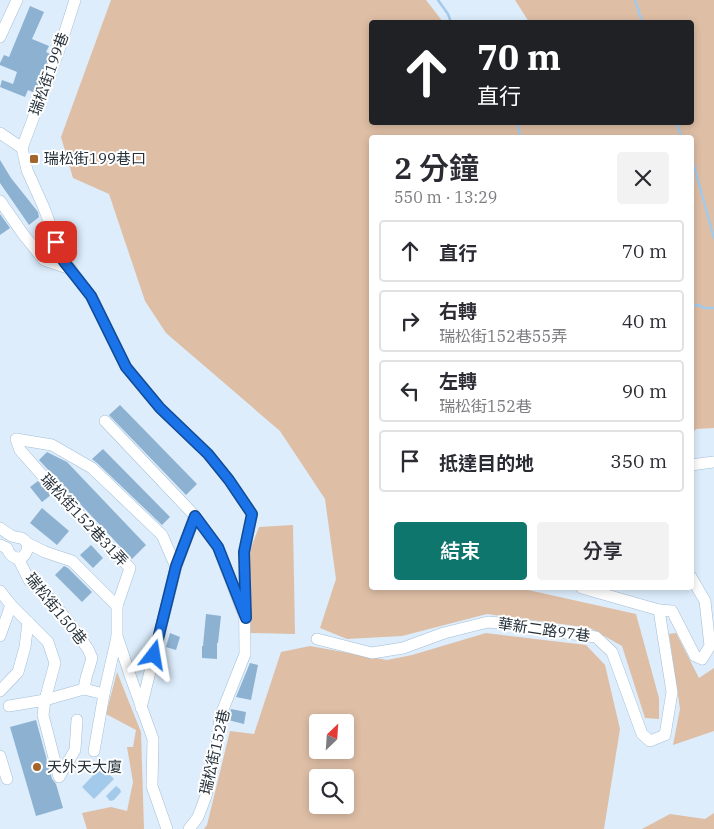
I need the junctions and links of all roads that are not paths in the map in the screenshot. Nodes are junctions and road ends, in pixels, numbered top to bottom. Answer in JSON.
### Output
{"nodes":[{"id":1,"x":18,"y":0,"type":"edge"},
{"id":2,"x":75,"y":0,"type":"edge"},
{"id":3,"x":0,"y":37,"type":"edge"},
{"id":4,"x":0,"y":133,"type":"edge"},
{"id":5,"x":22,"y":148,"type":"junction"},
{"id":6,"x":0,"y":201,"type":"edge"},
{"id":7,"x":71,"y":269,"type":"junction"},
{"id":8,"x":105,"y":421,"type":"dead end"},
{"id":9,"x":714,"y":462,"type":"edge"},
{"id":10,"x":694,"y":465,"type":"edge"},
{"id":11,"x":195,"y":516,"type":"junction"},
{"id":12,"x":0,"y":528,"type":"edge"},
{"id":13,"x":14,"y":537,"type":"junction"},
{"id":14,"x":27,"y":543,"type":"junction"},
{"id":15,"x":3,"y":546,"type":"edge"},
{"id":16,"x":18,"y":558,"type":"junction"},
{"id":17,"x":176,"y":566,"type":"junction"},
{"id":18,"x":694,"y":583,"type":"edge"},
{"id":19,"x":589,"y":590,"type":"edge"},
{"id":20,"x":0,"y":591,"type":"edge"},
{"id":21,"x":11,"y":605,"type":"junction"},
{"id":22,"x":117,"y":606,"type":"junction"},
{"id":23,"x":659,"y":610,"type":"junction"},
{"id":24,"x":246,"y":618,"type":"junction"},
{"id":25,"x":28,"y":622,"type":"junction"},
{"id":26,"x":0,"y":636,"type":"edge"},
{"id":27,"x":117,"y":636,"type":"junction"},
{"id":28,"x":317,"y":638,"type":"dead end"},
{"id":29,"x":84,"y":689,"type":"junction"},
{"id":30,"x":0,"y":692,"type":"edge"},
{"id":31,"x":104,"y":694,"type":"junction"},
{"id":32,"x":45,"y":700,"type":"junction"},
{"id":33,"x":8,"y":706,"type":"dead end"},
{"id":34,"x":141,"y":708,"type":"junction"},
{"id":35,"x":78,"y":720,"type":"dead end"},
{"id":36,"x":94,"y":751,"type":"dead end"},
{"id":37,"x":0,"y":756,"type":"edge"},
{"id":38,"x":7,"y":779,"type":"dead end"},
{"id":39,"x":167,"y":829,"type":"edge"},
{"id":40,"x":189,"y":829,"type":"edge"}],
"edges":[{"from":1,"to":3,"type":"street"},
{"from":2,"to":5,"type":"street","name":"瑞松街199巷"},
{"from":4,"to":5,"type":"street"},
{"from":5,"to":7,"type":"street","name":"瑞松街152巷"},
{"from":6,"to":7,"type":"street"},
{"from":7,"to":24,"type":"street","name":"瑞松街152巷"},
{"from":8,"to":11,"type":"street"},
{"from":9,"to":10,"type":"street"},
{"from":11,"to":17,"type":"street"},
{"from":11,"to":24,"type":"street"},
{"from":12,"to":13,"type":"street"},
{"from":13,"to":14,"type":"street"},
{"from":13,"to":15,"type":"street"},
{"from":14,"to":16,"type":"street"},
{"from":14,"to":22,"type":"street"},
{"from":15,"to":16,"type":"street"},
{"from":16,"to":29,"type":"street","name":"瑞松街150巷"},
{"from":17,"to":22,"type":"street","name":"瑞松街152巷31弄"},
{"from":17,"to":34,"type":"street"},
{"from":18,"to":23,"type":"street"},
{"from":19,"to":23,"type":"street"},
{"from":20,"to":21,"type":"street"},
{"from":21,"to":25,"type":"street"},
{"from":21,"to":26,"type":"street"},
{"from":22,"to":27,"type":"street"},
{"from":23,"to":28,"type":"street","name":"華新二路97巷"},
{"from":24,"to":40,"type":"street","name":"瑞松街152巷"},
{"from":25,"to":30,"type":"street"},
{"from":25,"to":32,"type":"street"},
{"from":27,"to":31,"type":"street"},
{"from":27,"to":34,"type":"street"},
{"from":29,"to":31,"type":"street"},
{"from":29,"to":32,"type":"street"},
{"from":31,"to":36,"type":"street"},
{"from":32,"to":33,"type":"street"},
{"from":32,"to":35,"type":"street"},
{"from":34,"to":39,"type":"street"},
{"from":37,"to":38,"type":"street"}]}
